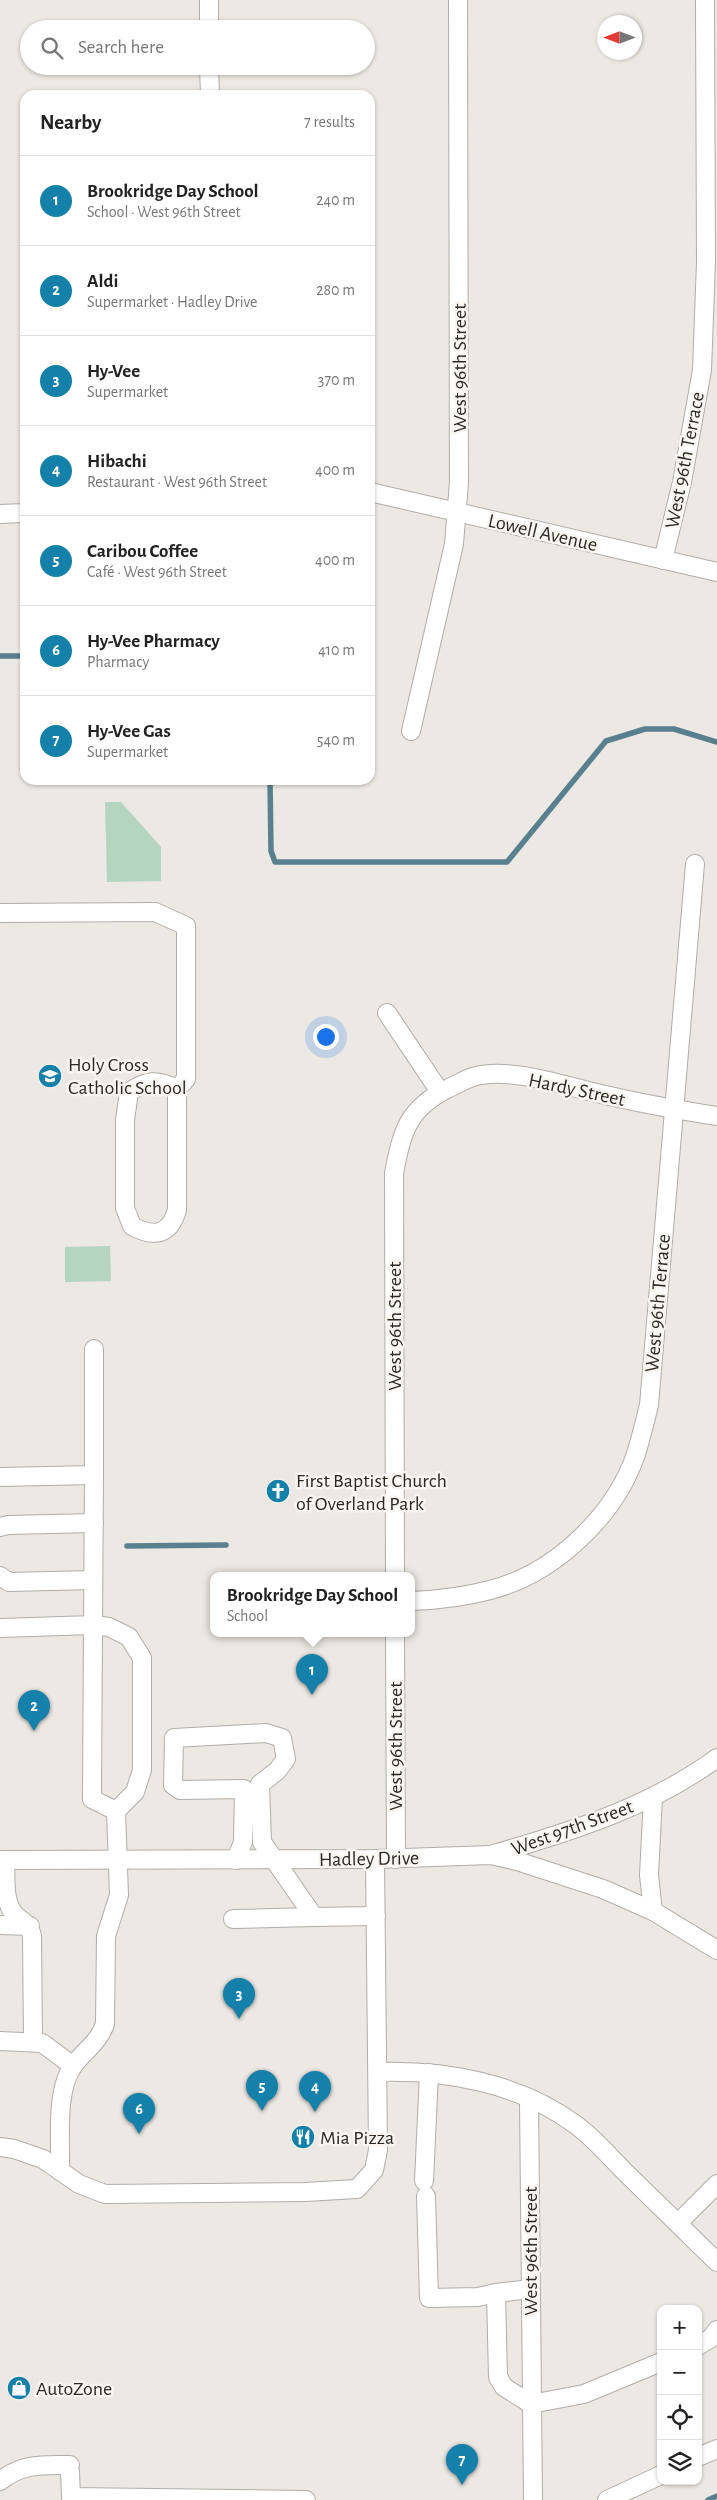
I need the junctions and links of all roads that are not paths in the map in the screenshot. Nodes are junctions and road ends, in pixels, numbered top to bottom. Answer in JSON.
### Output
{"nodes":[{"id":1,"x":209,"y":0,"type":"edge"},
{"id":2,"x":458,"y":0,"type":"edge"},
{"id":3,"x":705,"y":0,"type":"edge"},
{"id":4,"x":209,"y":20,"type":"edge"},
{"id":5,"x":210,"y":75,"type":"edge"},
{"id":6,"x":210,"y":90,"type":"edge"},
{"id":7,"x":375,"y":493,"type":"edge"},
{"id":8,"x":457,"y":512,"type":"junction"},
{"id":9,"x":20,"y":513,"type":"edge"},
{"id":10,"x":0,"y":514,"type":"edge"},
{"id":11,"x":663,"y":560,"type":"junction"},
{"id":12,"x":717,"y":572,"type":"edge"},
{"id":13,"x":411,"y":731,"type":"dead end"},
{"id":14,"x":695,"y":864,"type":"dead end"},
{"id":15,"x":0,"y":913,"type":"edge"},
{"id":16,"x":387,"y":1013,"type":"dead end"},
{"id":17,"x":177,"y":1089,"type":"junction"},
{"id":18,"x":440,"y":1092,"type":"junction"},
{"id":19,"x":674,"y":1109,"type":"junction"},
{"id":20,"x":717,"y":1116,"type":"edge"},
{"id":21,"x":94,"y":1349,"type":"dead end"},
{"id":22,"x":94,"y":1475,"type":"junction"},
{"id":23,"x":0,"y":1477,"type":"edge"},
{"id":24,"x":94,"y":1523,"type":"junction"},
{"id":25,"x":0,"y":1527,"type":"edge"},
{"id":26,"x":395,"y":1572,"type":"edge"},
{"id":27,"x":0,"y":1576,"type":"edge"},
{"id":28,"x":93,"y":1580,"type":"junction"},
{"id":29,"x":415,"y":1601,"type":"edge"},
{"id":30,"x":93,"y":1625,"type":"junction"},
{"id":31,"x":0,"y":1628,"type":"edge"},
{"id":32,"x":395,"y":1637,"type":"edge"},
{"id":33,"x":717,"y":1758,"type":"edge"},
{"id":34,"x":653,"y":1797,"type":"junction"},
{"id":35,"x":116,"y":1811,"type":"junction"},
{"id":36,"x":491,"y":1855,"type":"junction"},
{"id":37,"x":274,"y":1859,"type":"junction"},
{"id":38,"x":375,"y":1859,"type":"junction"},
{"id":39,"x":396,"y":1859,"type":"junction"},
{"id":40,"x":3,"y":1860,"type":"edge"},
{"id":41,"x":118,"y":1860,"type":"junction"},
{"id":42,"x":236,"y":1860,"type":"junction"},
{"id":43,"x":653,"y":1911,"type":"junction"},
{"id":44,"x":376,"y":1916,"type":"junction"},
{"id":45,"x":314,"y":1917,"type":"junction"},
{"id":46,"x":233,"y":1918,"type":"dead end"},
{"id":47,"x":0,"y":1925,"type":"edge"},
{"id":48,"x":30,"y":1926,"type":"junction"},
{"id":49,"x":717,"y":1950,"type":"edge"},
{"id":50,"x":0,"y":2041,"type":"edge"},
{"id":51,"x":33,"y":2042,"type":"junction"},
{"id":52,"x":73,"y":2066,"type":"junction"},
{"id":53,"x":378,"y":2072,"type":"junction"},
{"id":54,"x":429,"y":2073,"type":"junction"},
{"id":55,"x":529,"y":2099,"type":"junction"},
{"id":56,"x":0,"y":2147,"type":"edge"},
{"id":57,"x":60,"y":2171,"type":"junction"},
{"id":58,"x":717,"y":2184,"type":"edge"},
{"id":59,"x":678,"y":2223,"type":"junction"},
{"id":60,"x":717,"y":2262,"type":"edge"},
{"id":61,"x":530,"y":2289,"type":"junction"},
{"id":62,"x":496,"y":2293,"type":"junction"},
{"id":63,"x":716,"y":2333,"type":"edge"},
{"id":64,"x":702,"y":2343,"type":"edge"},
{"id":65,"x":657,"y":2364,"type":"edge"},
{"id":66,"x":531,"y":2404,"type":"junction"},
{"id":67,"x":717,"y":2449,"type":"edge"},
{"id":68,"x":702,"y":2455,"type":"edge"},
{"id":69,"x":657,"y":2477,"type":"edge"},
{"id":70,"x":0,"y":2481,"type":"edge"},
{"id":71,"x":230,"y":2499,"type":"edge"},
{"id":72,"x":306,"y":2500,"type":"edge"},
{"id":73,"x":533,"y":2500,"type":"edge"},
{"id":74,"x":607,"y":2500,"type":"edge"}],
"edges":[{"from":1,"to":4,"type":"street"},
{"from":2,"to":8,"type":"street","name":"West 96th Street"},
{"from":3,"to":11,"type":"street","name":"West 96th Terrace"},
{"from":5,"to":6,"type":"street"},
{"from":7,"to":8,"type":"street","name":"Lowell Avenue"},
{"from":8,"to":11,"type":"street","name":"Lowell Avenue"},
{"from":8,"to":13,"type":"street","name":"West 96th Street"},
{"from":9,"to":10,"type":"street"},
{"from":11,"to":12,"type":"street","name":"Lowell Avenue"},
{"from":14,"to":19,"type":"street","name":"West 96th Terrace"},
{"from":15,"to":17,"type":"street"},
{"from":16,"to":18,"type":"street"},
{"from":17,"to":17,"type":"street"},
{"from":18,"to":19,"type":"street","name":"Hardy Street"},
{"from":18,"to":26,"type":"street","name":"West 96th Street"},
{"from":19,"to":20,"type":"street","name":"Hardy Street"},
{"from":19,"to":29,"type":"street","name":"West 96th Terrace"},
{"from":21,"to":22,"type":"street"},
{"from":22,"to":23,"type":"street"},
{"from":22,"to":24,"type":"street"},
{"from":24,"to":25,"type":"street"},
{"from":24,"to":28,"type":"street"},
{"from":27,"to":28,"type":"street"},
{"from":28,"to":30,"type":"street"},
{"from":30,"to":31,"type":"street"},
{"from":30,"to":35,"type":"street"},
{"from":30,"to":35,"type":"street"},
{"from":32,"to":39,"type":"street","name":"West 96th Street"},
{"from":33,"to":34,"type":"street","name":"West 97th Street"},
{"from":34,"to":36,"type":"street","name":"West 97th Street"},
{"from":34,"to":43,"type":"street","name":"West 97th Street"},
{"from":35,"to":41,"type":"street"},
{"from":36,"to":39,"type":"street","name":"Hadley Drive"},
{"from":36,"to":43,"type":"street","name":"Hadley Drive"},
{"from":37,"to":38,"type":"street","name":"Hadley Drive"},
{"from":37,"to":42,"type":"street","name":"Hadley Drive"},
{"from":37,"to":42,"type":"street"},
{"from":37,"to":45,"type":"street"},
{"from":38,"to":39,"type":"street","name":"Hadley Drive"},
{"from":38,"to":44,"type":"street"},
{"from":40,"to":41,"type":"street","name":"Hadley Drive"},
{"from":40,"to":48,"type":"street"},
{"from":41,"to":42,"type":"street","name":"Hadley Drive"},
{"from":41,"to":52,"type":"street"},
{"from":43,"to":49,"type":"street","name":"Hadley Drive"},
{"from":44,"to":45,"type":"street"},
{"from":44,"to":53,"type":"street"},
{"from":45,"to":46,"type":"street"},
{"from":47,"to":48,"type":"street"},
{"from":48,"to":51,"type":"street"},
{"from":50,"to":51,"type":"street"},
{"from":51,"to":52,"type":"street"},
{"from":52,"to":57,"type":"street"},
{"from":53,"to":54,"type":"street"},
{"from":53,"to":57,"type":"street"},
{"from":54,"to":55,"type":"street"},
{"from":54,"to":62,"type":"street"},
{"from":55,"to":59,"type":"street"},
{"from":55,"to":61,"type":"street","name":"West 96th Street"},
{"from":56,"to":57,"type":"street"},
{"from":58,"to":59,"type":"street"},
{"from":59,"to":60,"type":"street"},
{"from":61,"to":62,"type":"street"},
{"from":61,"to":66,"type":"street","name":"West 96th Street"},
{"from":62,"to":66,"type":"street"},
{"from":63,"to":64,"type":"street"},
{"from":65,"to":66,"type":"street"},
{"from":66,"to":73,"type":"street","name":"West 96th Street"},
{"from":67,"to":68,"type":"street"},
{"from":69,"to":74,"type":"street"},
{"from":70,"to":71,"type":"street"},
{"from":71,"to":72,"type":"street"}]}
